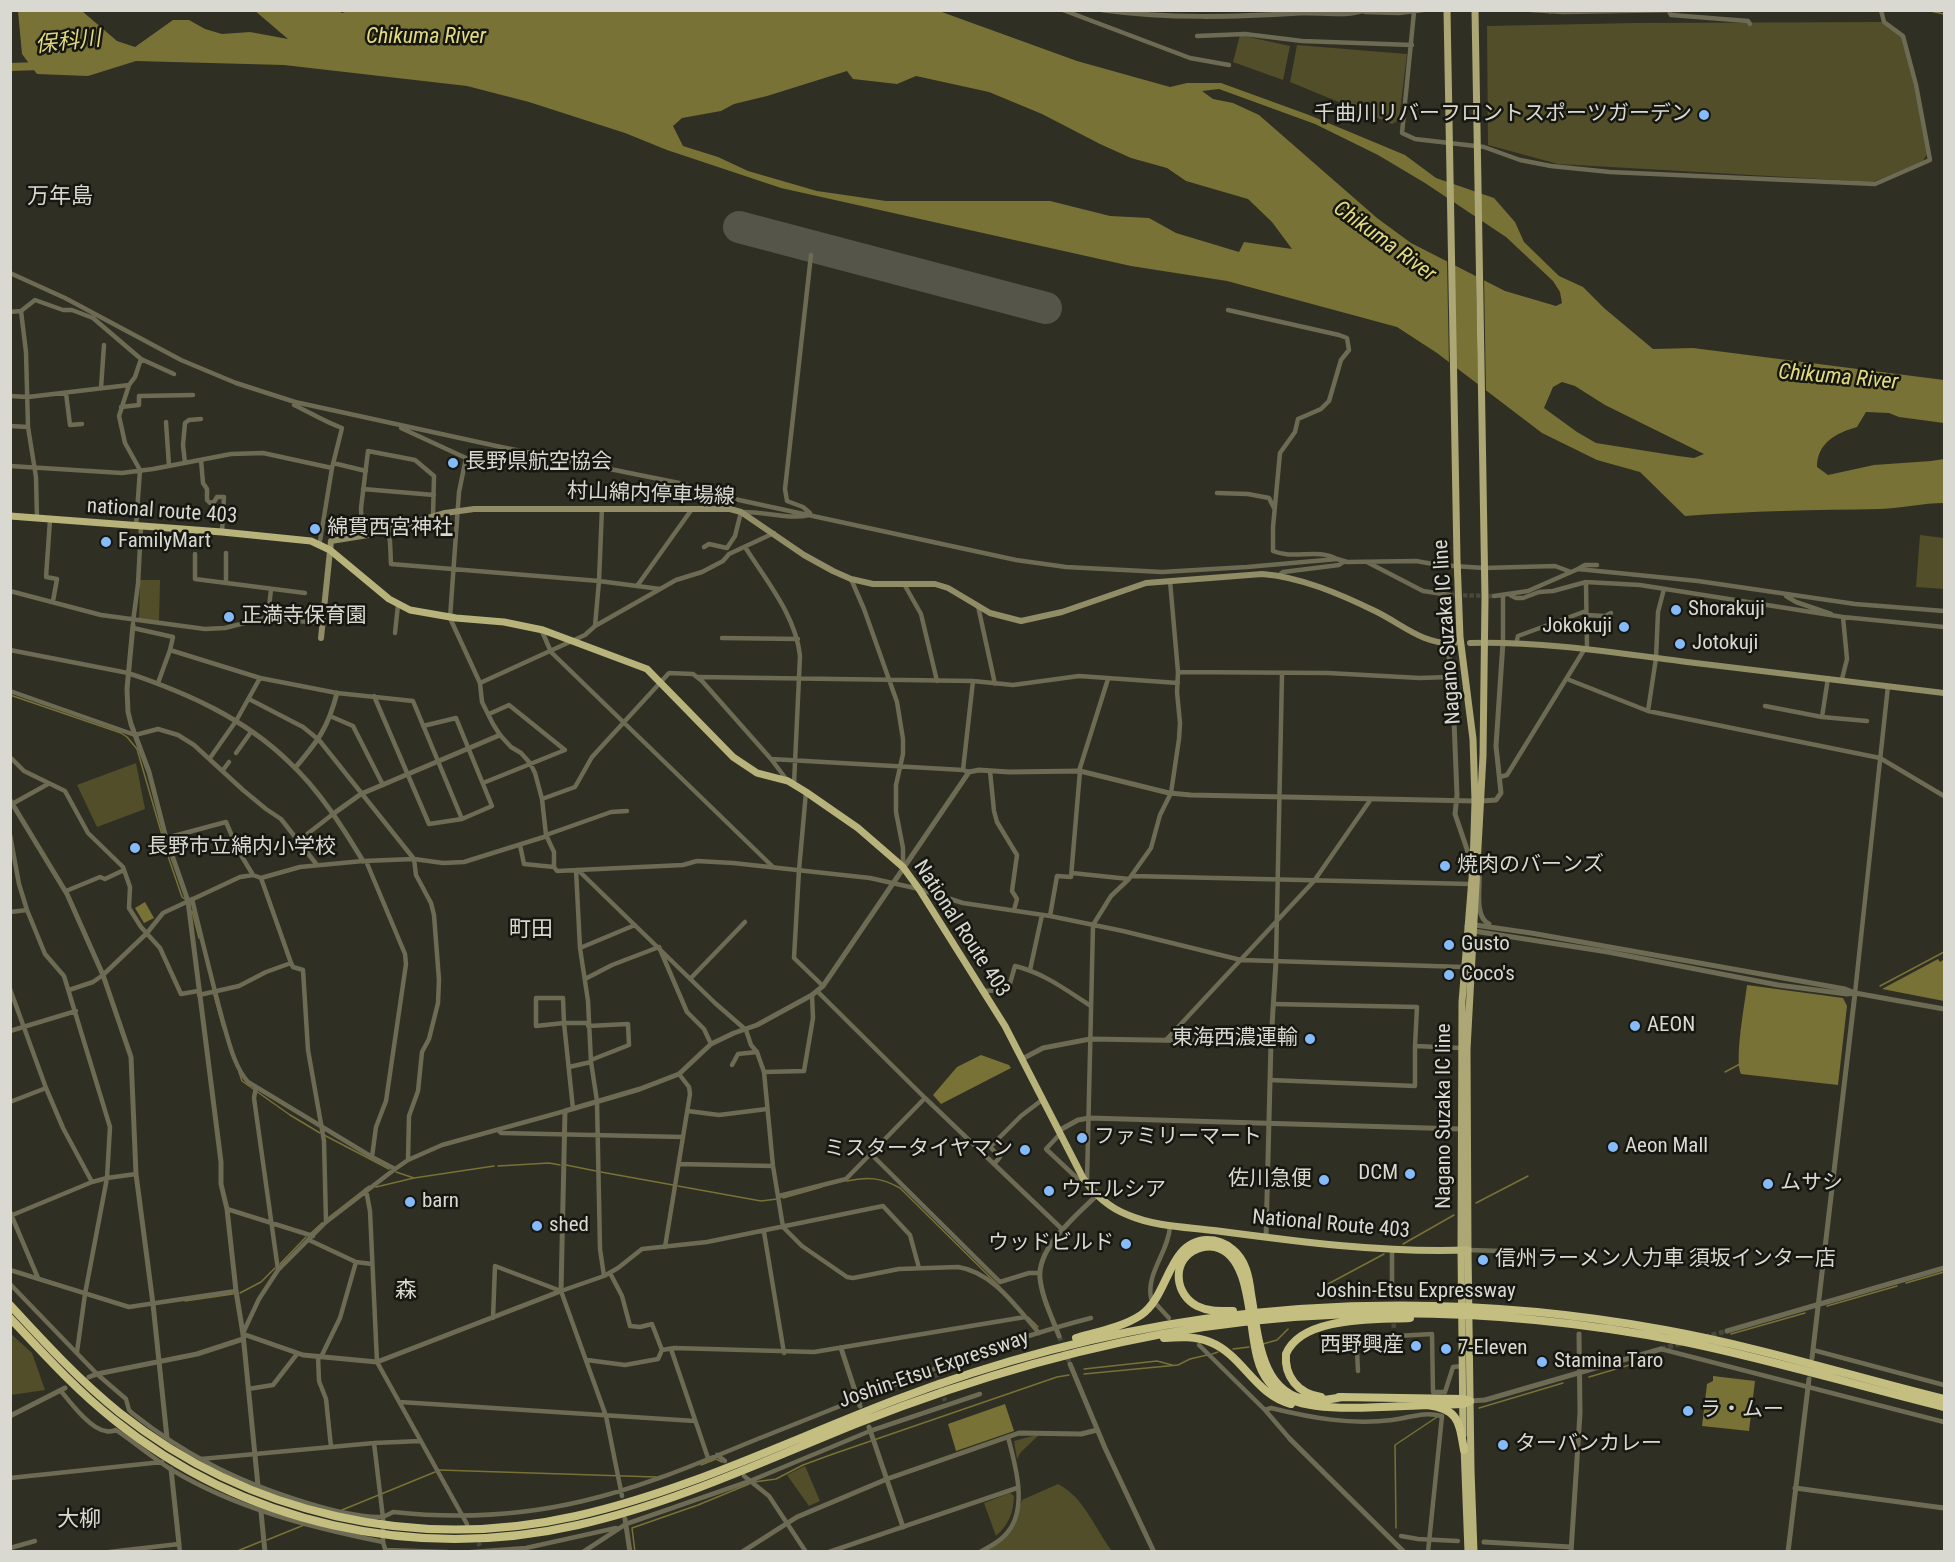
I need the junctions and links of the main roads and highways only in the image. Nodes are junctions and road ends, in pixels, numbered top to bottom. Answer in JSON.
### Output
{"nodes":[{"id":1,"x":1447,"y":12,"type":"edge"},
{"id":2,"x":1475,"y":12,"type":"edge"},
{"id":3,"x":10,"y":516,"type":"edge"},
{"id":4,"x":311,"y":541,"type":"joint"},
{"id":5,"x":330,"y":550,"type":"junction"},
{"id":6,"x":321,"y":638,"type":"dead end"},
{"id":7,"x":1451,"y":643,"type":"road end"},
{"id":8,"x":1470,"y":643,"type":"dead end"},
{"id":9,"x":1944,"y":693,"type":"edge"},
{"id":10,"x":1478,"y":801,"type":"junction"},
{"id":11,"x":1476,"y":864,"type":"junction"},
{"id":12,"x":1472,"y":927,"type":"junction"},
{"id":13,"x":1464,"y":1250,"type":"junction"},
{"id":14,"x":10,"y":1305,"type":"edge"},
{"id":15,"x":1478,"y":1311,"type":"junction"},
{"id":16,"x":1449,"y":1312,"type":"junction"},
{"id":17,"x":1261,"y":1314,"type":"junction"},
{"id":18,"x":1235,"y":1316,"type":"junction"},
{"id":19,"x":10,"y":1317,"type":"edge"},
{"id":20,"x":1048,"y":1359,"type":"junction"},
{"id":21,"x":1007,"y":1362,"type":"junction"},
{"id":22,"x":1342,"y":1397,"type":"junction"},
{"id":23,"x":1944,"y":1399,"type":"edge"},
{"id":24,"x":1465,"y":1401,"type":"junction"},
{"id":25,"x":1427,"y":1405,"type":"junction"},
{"id":26,"x":1313,"y":1407,"type":"junction"},
{"id":27,"x":1944,"y":1407,"type":"edge"},
{"id":28,"x":1464,"y":1450,"type":"junction"},
{"id":29,"x":1468,"y":1551,"type":"edge"},
{"id":30,"x":1474,"y":1551,"type":"edge"}],
"edges":[{"from":1,"to":10,"type":"main road","name":"Nagano Suzaka IC line"},
{"from":2,"to":10,"type":"main road","name":"Nagano Suzaka IC line"},
{"from":3,"to":4,"type":"highway","name":"national route 403"},
{"from":4,"to":5,"type":"highway","name":"National Route 403"},
{"from":5,"to":6,"type":"main road"},
{"from":5,"to":7,"type":"main road","name":"村山綿内停車場線"},
{"from":5,"to":13,"type":"highway","name":"National Route 403"},
{"from":8,"to":9,"type":"main road"},
{"from":10,"to":11,"type":"main road","name":"Nagano Suzaka IC line"},
{"from":11,"to":12,"type":"main road","name":"Nagano Suzaka IC line"},
{"from":11,"to":12,"type":"main road","name":"Nagano Suzaka IC line"},
{"from":12,"to":13,"type":"main road","name":"Nagano Suzaka IC line"},
{"from":12,"to":13,"type":"main road","name":"Nagano Suzaka IC line"},
{"from":13,"to":24,"type":"highway"},
{"from":13,"to":24,"type":"highway"},
{"from":14,"to":21,"type":"highway","name":"Joshin-Etsu Expressway"},
{"from":15,"to":16,"type":"highway","name":"Joshin-Etsu Expressway"},
{"from":15,"to":23,"type":"highway","name":"Joshin-Etsu Expressway"},
{"from":15,"to":27,"type":"highway","name":"Joshin-Etsu Expressway"},
{"from":16,"to":17,"type":"highway","name":"Joshin-Etsu Expressway"},
{"from":16,"to":17,"type":"highway","name":"Joshin-Etsu Expressway"},
{"from":16,"to":22,"type":"highway"},
{"from":17,"to":18,"type":"highway","name":"Joshin-Etsu Expressway"},
{"from":17,"to":18,"type":"highway"},
{"from":18,"to":20,"type":"highway","name":"Joshin-Etsu Expressway"},
{"from":18,"to":21,"type":"highway","name":"Joshin-Etsu Expressway"},
{"from":18,"to":26,"type":"highway"},
{"from":19,"to":20,"type":"highway","name":"Joshin-Etsu Expressway"},
{"from":20,"to":26,"type":"highway"},
{"from":21,"to":22,"type":"highway"},
{"from":22,"to":24,"type":"highway"},
{"from":24,"to":25,"type":"highway"},
{"from":24,"to":28,"type":"highway"},
{"from":24,"to":30,"type":"highway"},
{"from":25,"to":26,"type":"highway"},
{"from":25,"to":28,"type":"highway"},
{"from":28,"to":29,"type":"highway"}]}
